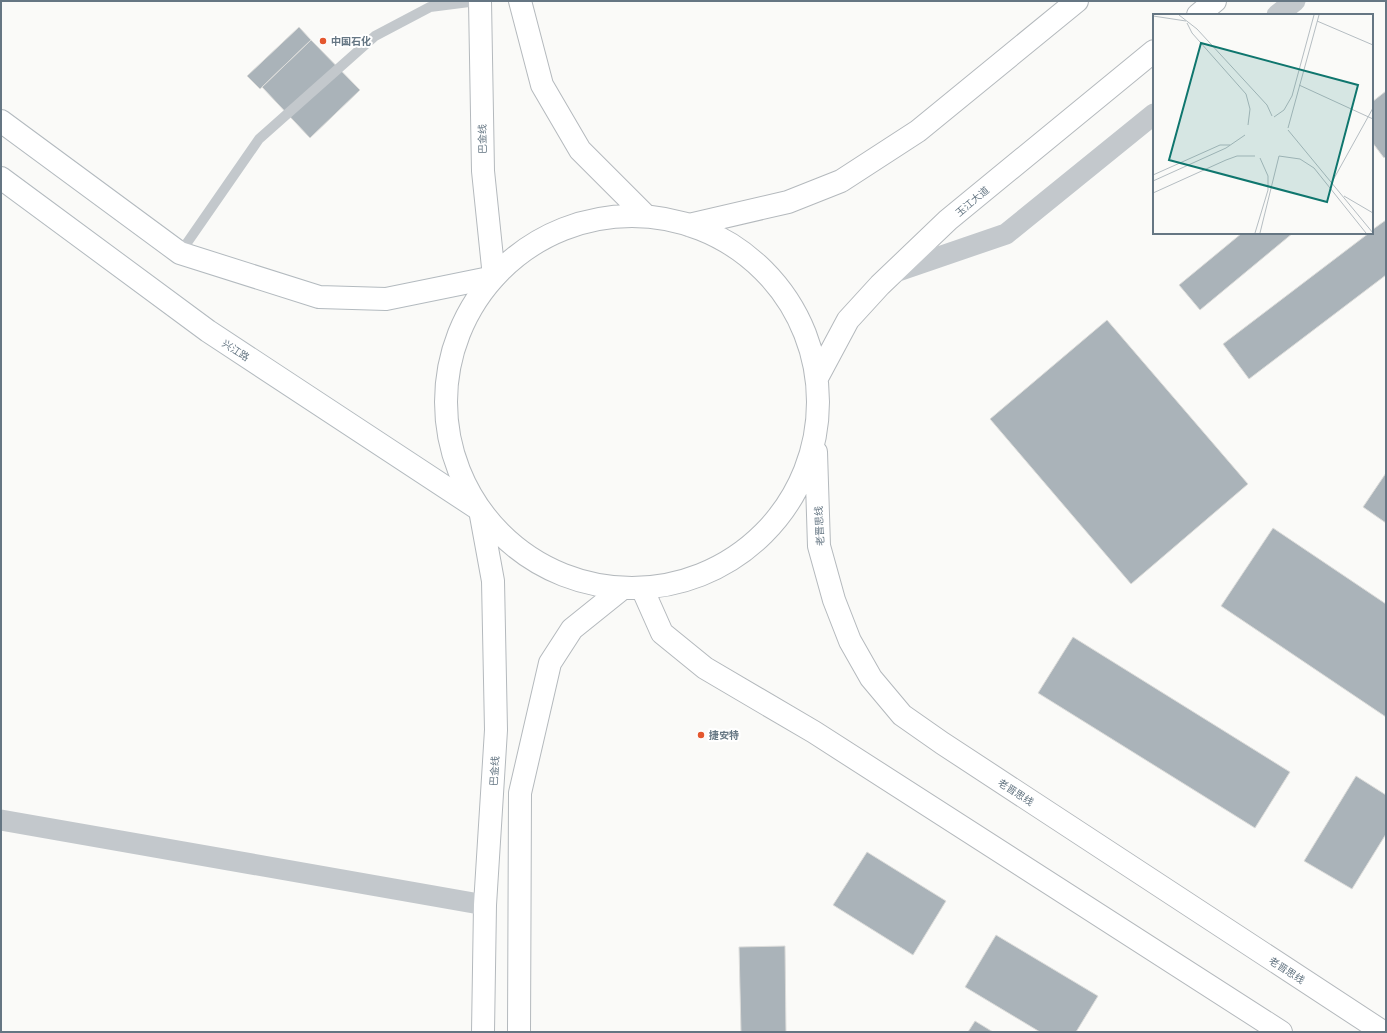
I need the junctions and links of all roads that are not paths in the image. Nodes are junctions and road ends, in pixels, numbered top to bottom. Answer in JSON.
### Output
{"nodes":[{"id":1,"x":477,"y":1,"type":"edge"},
{"id":2,"x":480,"y":1,"type":"edge"},
{"id":3,"x":520,"y":1,"type":"edge"},
{"id":4,"x":1077,"y":1,"type":"edge"},
{"id":5,"x":1215,"y":1,"type":"edge"},
{"id":6,"x":1294,"y":1,"type":"edge"},
{"id":7,"x":1199,"y":14,"type":"edge"},
{"id":8,"x":1278,"y":14,"type":"edge"},
{"id":9,"x":1153,"y":52,"type":"edge"},
{"id":10,"x":1153,"y":115,"type":"edge"},
{"id":11,"x":1,"y":121,"type":"edge"},
{"id":12,"x":1,"y":178,"type":"edge"},
{"id":13,"x":646,"y":216,"type":"junction"},
{"id":14,"x":689,"y":224,"type":"junction"},
{"id":15,"x":180,"y":253,"type":"junction"},
{"id":16,"x":895,"y":272,"type":"junction"},
{"id":17,"x":494,"y":277,"type":"junction"},
{"id":18,"x":818,"y":376,"type":"junction"},
{"id":19,"x":816,"y":437,"type":"junction"},
{"id":20,"x":480,"y":510,"type":"junction"},
{"id":21,"x":633,"y":588,"type":"junction"},
{"id":22,"x":1,"y":820,"type":"edge"},
{"id":23,"x":485,"y":905,"type":"junction"},
{"id":24,"x":483,"y":1032,"type":"edge"},
{"id":25,"x":519,"y":1032,"type":"edge"},
{"id":26,"x":1281,"y":1032,"type":"edge"},
{"id":27,"x":1383,"y":1032,"type":"edge"}],
"edges":[{"from":1,"to":15,"type":"lane"},
{"from":2,"to":17,"type":"main road","name":"巴金线"},
{"from":3,"to":13,"type":"main road"},
{"from":4,"to":14,"type":"main road"},
{"from":5,"to":7,"type":"main road"},
{"from":6,"to":8,"type":"street"},
{"from":9,"to":16,"type":"main road","name":"玉江大道"},
{"from":10,"to":16,"type":"street"},
{"from":11,"to":15,"type":"main road"},
{"from":12,"to":20,"type":"main road","name":"兴江路"},
{"from":13,"to":14,"type":"main road"},
{"from":13,"to":17,"type":"main road"},
{"from":14,"to":18,"type":"main road"},
{"from":15,"to":17,"type":"main road"},
{"from":16,"to":18,"type":"main road","name":"玉江大道"},
{"from":17,"to":20,"type":"main road"},
{"from":18,"to":19,"type":"main road"},
{"from":19,"to":21,"type":"main road"},
{"from":19,"to":27,"type":"main road","name":"老晋思线"},
{"from":20,"to":21,"type":"main road"},
{"from":20,"to":23,"type":"main road","name":"巴金线"},
{"from":21,"to":25,"type":"main road"},
{"from":21,"to":26,"type":"main road"},
{"from":22,"to":23,"type":"street"},
{"from":23,"to":24,"type":"main road","name":"巴金线"}]}
